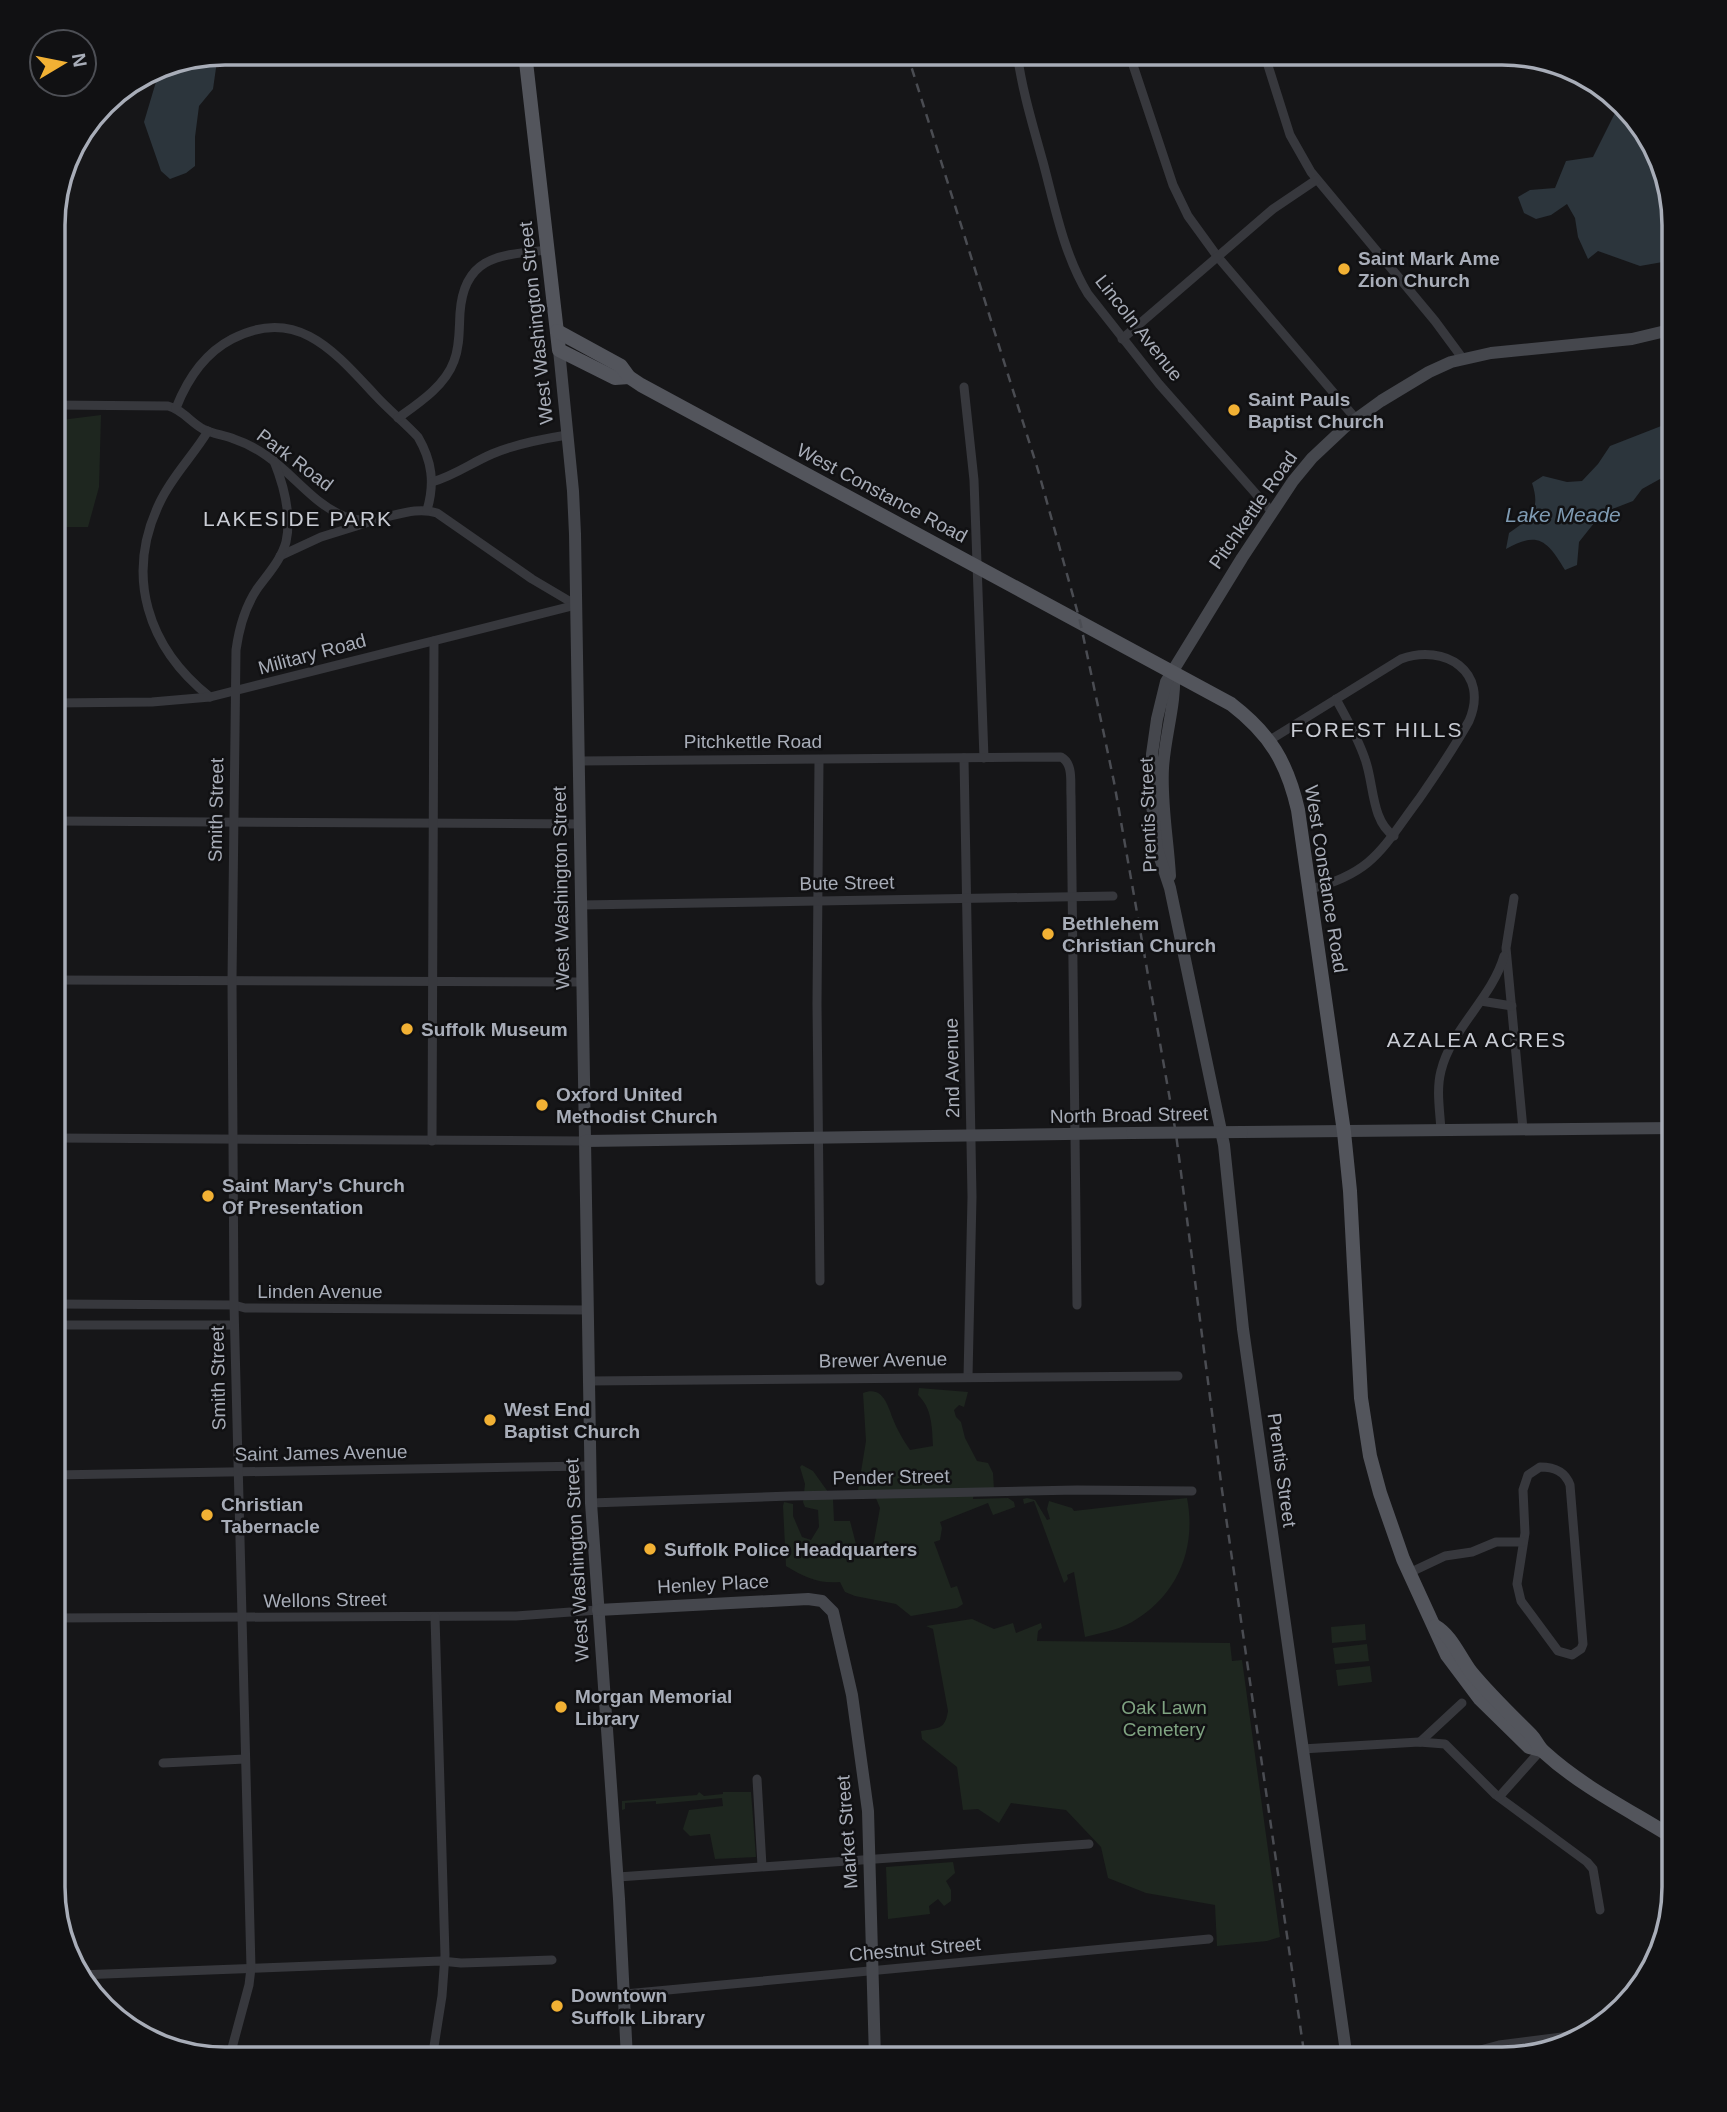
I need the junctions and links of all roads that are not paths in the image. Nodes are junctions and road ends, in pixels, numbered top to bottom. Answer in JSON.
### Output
{"nodes":[{"id":1,"x":527,"y":65,"type":"edge"},
{"id":2,"x":1019,"y":65,"type":"edge"},
{"id":3,"x":1133,"y":65,"type":"edge"},
{"id":4,"x":1268,"y":65,"type":"edge"},
{"id":5,"x":1316,"y":180,"type":"junction"},
{"id":6,"x":548,"y":250,"type":"junction"},
{"id":7,"x":1217,"y":256,"type":"junction"},
{"id":8,"x":557,"y":331,"type":"junction"},
{"id":9,"x":1662,"y":332,"type":"edge"},
{"id":10,"x":1122,"y":339,"type":"junction"},
{"id":11,"x":559,"y":350,"type":"junction"},
{"id":12,"x":1464,"y":359,"type":"junction"},
{"id":13,"x":629,"y":377,"type":"junction"},
{"id":14,"x":964,"y":387,"type":"dead end"},
{"id":15,"x":65,"y":405,"type":"edge"},
{"id":16,"x":176,"y":408,"type":"junction"},
{"id":17,"x":398,"y":418,"type":"junction"},
{"id":18,"x":1356,"y":419,"type":"junction"},
{"id":19,"x":208,"y":431,"type":"junction"},
{"id":20,"x":567,"y":435,"type":"junction"},
{"id":21,"x":274,"y":461,"type":"junction"},
{"id":22,"x":432,"y":482,"type":"junction"},
{"id":23,"x":427,"y":510,"type":"junction"},
{"id":24,"x":1272,"y":512,"type":"junction"},
{"id":25,"x":371,"y":521,"type":"junction"},
{"id":26,"x":280,"y":556,"type":"junction"},
{"id":27,"x":976,"y":566,"type":"junction"},
{"id":28,"x":576,"y":605,"type":"junction"},
{"id":29,"x":434,"y":640,"type":"junction"},
{"id":30,"x":1174,"y":671,"type":"junction"},
{"id":31,"x":235,"y":692,"type":"junction"},
{"id":32,"x":210,"y":697,"type":"junction"},
{"id":33,"x":1336,"y":699,"type":"junction"},
{"id":34,"x":65,"y":703,"type":"edge"},
{"id":35,"x":1270,"y":740,"type":"junction"},
{"id":36,"x":964,"y":758,"type":"junction"},
{"id":37,"x":984,"y":758,"type":"junction"},
{"id":38,"x":818,"y":760,"type":"junction"},
{"id":39,"x":579,"y":761,"type":"junction"},
{"id":40,"x":65,"y":821,"type":"edge"},
{"id":41,"x":234,"y":822,"type":"junction"},
{"id":42,"x":433,"y":823,"type":"junction"},
{"id":43,"x":580,"y":824,"type":"junction"},
{"id":44,"x":1394,"y":836,"type":"junction"},
{"id":45,"x":1310,"y":889,"type":"junction"},
{"id":46,"x":1072,"y":897,"type":"junction"},
{"id":47,"x":1113,"y":897,"type":"dead end"},
{"id":48,"x":966,"y":898,"type":"junction"},
{"id":49,"x":1514,"y":898,"type":"dead end"},
{"id":50,"x":818,"y":901,"type":"junction"},
{"id":51,"x":581,"y":905,"type":"junction"},
{"id":52,"x":1506,"y":948,"type":"junction"},
{"id":53,"x":65,"y":980,"type":"edge"},
{"id":54,"x":232,"y":981,"type":"junction"},
{"id":55,"x":432,"y":982,"type":"junction"},
{"id":56,"x":582,"y":982,"type":"junction"},
{"id":57,"x":1481,"y":1000,"type":"junction"},
{"id":58,"x":1512,"y":1006,"type":"junction"},
{"id":59,"x":1662,"y":1128,"type":"edge"},
{"id":60,"x":1523,"y":1129,"type":"junction"},
{"id":61,"x":1441,"y":1131,"type":"junction"},
{"id":62,"x":1345,"y":1132,"type":"junction"},
{"id":63,"x":1075,"y":1136,"type":"junction"},
{"id":64,"x":971,"y":1137,"type":"junction"},
{"id":65,"x":65,"y":1138,"type":"edge"},
{"id":66,"x":819,"y":1138,"type":"junction"},
{"id":67,"x":232,"y":1140,"type":"junction"},
{"id":68,"x":432,"y":1141,"type":"junction"},
{"id":69,"x":585,"y":1141,"type":"junction"},
{"id":70,"x":820,"y":1281,"type":"dead end"},
{"id":71,"x":65,"y":1304,"type":"edge"},
{"id":72,"x":234,"y":1305,"type":"junction"},
{"id":73,"x":1077,"y":1305,"type":"dead end"},
{"id":74,"x":588,"y":1310,"type":"junction"},
{"id":75,"x":65,"y":1325,"type":"edge"},
{"id":76,"x":234,"y":1325,"type":"junction"},
{"id":77,"x":1178,"y":1376,"type":"dead end"},
{"id":78,"x":968,"y":1377,"type":"junction"},
{"id":79,"x":589,"y":1381,"type":"junction"},
{"id":80,"x":590,"y":1466,"type":"junction"},
{"id":81,"x":238,"y":1472,"type":"junction"},
{"id":82,"x":65,"y":1475,"type":"edge"},
{"id":83,"x":1192,"y":1491,"type":"dead end"},
{"id":84,"x":591,"y":1503,"type":"junction"},
{"id":85,"x":1523,"y":1542,"type":"junction"},
{"id":86,"x":1409,"y":1573,"type":"junction"},
{"id":87,"x":828,"y":1605,"type":"joint"},
{"id":88,"x":598,"y":1611,"type":"junction"},
{"id":89,"x":435,"y":1617,"type":"junction"},
{"id":90,"x":65,"y":1618,"type":"edge"},
{"id":91,"x":241,"y":1619,"type":"junction"},
{"id":92,"x":1462,"y":1703,"type":"dead end"},
{"id":93,"x":1419,"y":1742,"type":"junction"},
{"id":94,"x":1302,"y":1749,"type":"junction"},
{"id":95,"x":1541,"y":1750,"type":"junction"},
{"id":96,"x":245,"y":1759,"type":"junction"},
{"id":97,"x":163,"y":1763,"type":"dead end"},
{"id":98,"x":757,"y":1779,"type":"dead end"},
{"id":99,"x":1499,"y":1797,"type":"junction"},
{"id":100,"x":1662,"y":1831,"type":"edge"},
{"id":101,"x":1088,"y":1844,"type":"dead end"},
{"id":102,"x":870,"y":1858,"type":"junction"},
{"id":103,"x":762,"y":1866,"type":"junction"},
{"id":104,"x":618,"y":1877,"type":"junction"},
{"id":105,"x":1600,"y":1910,"type":"dead end"},
{"id":106,"x":1209,"y":1939,"type":"dead end"},
{"id":107,"x":552,"y":1960,"type":"dead end"},
{"id":108,"x":445,"y":1961,"type":"junction"},
{"id":109,"x":251,"y":1968,"type":"junction"},
{"id":110,"x":873,"y":1971,"type":"junction"},
{"id":111,"x":91,"y":1975,"type":"edge"},
{"id":112,"x":625,"y":1994,"type":"junction"},
{"id":113,"x":1556,"y":2038,"type":"edge"},
{"id":114,"x":232,"y":2047,"type":"edge"},
{"id":115,"x":434,"y":2047,"type":"edge"},
{"id":116,"x":627,"y":2047,"type":"edge"},
{"id":117,"x":875,"y":2047,"type":"edge"},
{"id":118,"x":1345,"y":2047,"type":"edge"},
{"id":119,"x":1492,"y":2047,"type":"edge"}],
"edges":[{"from":1,"to":6,"type":"main road","name":"West Washington Street"},
{"from":2,"to":10,"type":"street","name":"Lincoln Avenue"},
{"from":3,"to":7,"type":"street"},
{"from":4,"to":5,"type":"street"},
{"from":5,"to":7,"type":"street"},
{"from":5,"to":12,"type":"street"},
{"from":6,"to":8,"type":"main road","name":"West Washington Street"},
{"from":6,"to":17,"type":"street"},
{"from":7,"to":10,"type":"street"},
{"from":7,"to":18,"type":"street"},
{"from":8,"to":11,"type":"main road","name":"West Washington Street"},
{"from":8,"to":13,"type":"main road","name":"West Constance Road"},
{"from":9,"to":12,"type":"street","name":"Pitchkettle Road"},
{"from":10,"to":24,"type":"street","name":"Lincoln Avenue"},
{"from":11,"to":13,"type":"main road","name":"West Constance Road"},
{"from":11,"to":20,"type":"street","name":"West Washington Street"},
{"from":12,"to":18,"type":"street","name":"Pitchkettle Road"},
{"from":13,"to":27,"type":"main road","name":"West Constance Road"},
{"from":14,"to":27,"type":"street"},
{"from":15,"to":16,"type":"street"},
{"from":16,"to":17,"type":"street"},
{"from":16,"to":19,"type":"street","name":"Park Road"},
{"from":17,"to":22,"type":"street"},
{"from":18,"to":24,"type":"street","name":"Pitchkettle Road"},
{"from":19,"to":21,"type":"street","name":"Park Road"},
{"from":19,"to":32,"type":"street"},
{"from":20,"to":22,"type":"street"},
{"from":20,"to":28,"type":"street","name":"West Washington Street"},
{"from":21,"to":25,"type":"street","name":"Park Road"},
{"from":21,"to":26,"type":"street"},
{"from":22,"to":23,"type":"street"},
{"from":23,"to":25,"type":"street","name":"Park Road"},
{"from":23,"to":28,"type":"street"},
{"from":24,"to":30,"type":"street","name":"Pitchkettle Road"},
{"from":25,"to":26,"type":"street"},
{"from":26,"to":31,"type":"street","name":"Smith Street"},
{"from":27,"to":30,"type":"main road","name":"West Constance Road"},
{"from":27,"to":37,"type":"street"},
{"from":28,"to":29,"type":"street","name":"Military Road"},
{"from":28,"to":39,"type":"street","name":"West Washington Street"},
{"from":29,"to":31,"type":"street","name":"Military Road"},
{"from":29,"to":42,"type":"street"},
{"from":30,"to":35,"type":"main road","name":"West Constance Road"},
{"from":30,"to":94,"type":"street","name":"Prentis Street"},
{"from":31,"to":32,"type":"street","name":"Military Road"},
{"from":31,"to":41,"type":"street","name":"Smith Street"},
{"from":32,"to":34,"type":"street","name":"Military Road"},
{"from":33,"to":35,"type":"street"},
{"from":33,"to":44,"type":"street"},
{"from":33,"to":44,"type":"street"},
{"from":35,"to":45,"type":"main road","name":"West Constance Road"},
{"from":36,"to":37,"type":"street","name":"Pitchkettle Road"},
{"from":36,"to":38,"type":"street","name":"Pitchkettle Road"},
{"from":36,"to":48,"type":"street","name":"2nd Avenue"},
{"from":37,"to":46,"type":"street","name":"Pitchkettle Road"},
{"from":38,"to":39,"type":"street","name":"Pitchkettle Road"},
{"from":38,"to":50,"type":"street"},
{"from":39,"to":43,"type":"street","name":"West Washington Street"},
{"from":40,"to":41,"type":"street"},
{"from":41,"to":42,"type":"street"},
{"from":41,"to":54,"type":"street","name":"Smith Street"},
{"from":42,"to":43,"type":"street"},
{"from":42,"to":55,"type":"street"},
{"from":43,"to":51,"type":"street","name":"West Washington Street"},
{"from":44,"to":45,"type":"street"},
{"from":45,"to":62,"type":"main road","name":"West Constance Road"},
{"from":46,"to":47,"type":"street","name":"Bute Street"},
{"from":46,"to":48,"type":"street","name":"Bute Street"},
{"from":46,"to":63,"type":"street"},
{"from":48,"to":50,"type":"street","name":"Bute Street"},
{"from":48,"to":64,"type":"street","name":"2nd Avenue"},
{"from":49,"to":52,"type":"street"},
{"from":50,"to":51,"type":"street","name":"Bute Street"},
{"from":50,"to":66,"type":"street"},
{"from":51,"to":56,"type":"street","name":"West Washington Street"},
{"from":52,"to":57,"type":"street"},
{"from":52,"to":58,"type":"street"},
{"from":53,"to":54,"type":"street"},
{"from":54,"to":55,"type":"street"},
{"from":54,"to":67,"type":"street","name":"Smith Street"},
{"from":55,"to":56,"type":"street"},
{"from":55,"to":68,"type":"street"},
{"from":56,"to":69,"type":"street","name":"West Washington Street"},
{"from":57,"to":58,"type":"street"},
{"from":57,"to":61,"type":"street"},
{"from":58,"to":60,"type":"street"},
{"from":59,"to":60,"type":"street","name":"North Broad Street"},
{"from":60,"to":61,"type":"street","name":"North Broad Street"},
{"from":61,"to":62,"type":"street","name":"North Broad Street"},
{"from":62,"to":63,"type":"street","name":"North Broad Street","bridge":true},
{"from":62,"to":86,"type":"main road","name":"West Constance Road"},
{"from":63,"to":64,"type":"street","name":"North Broad Street"},
{"from":63,"to":73,"type":"street"},
{"from":64,"to":66,"type":"street","name":"North Broad Street"},
{"from":64,"to":78,"type":"street","name":"2nd Avenue"},
{"from":65,"to":67,"type":"street"},
{"from":66,"to":69,"type":"street","name":"North Broad Street"},
{"from":66,"to":70,"type":"street"},
{"from":67,"to":68,"type":"street"},
{"from":67,"to":72,"type":"street","name":"Smith Street"},
{"from":68,"to":69,"type":"street"},
{"from":69,"to":74,"type":"street","name":"West Washington Street"},
{"from":71,"to":72,"type":"street","name":"Linden Avenue"},
{"from":72,"to":74,"type":"street","name":"Linden Avenue"},
{"from":72,"to":76,"type":"street","name":"Smith Street"},
{"from":74,"to":79,"type":"street","name":"West Washington Street"},
{"from":75,"to":76,"type":"street"},
{"from":76,"to":81,"type":"street","name":"Smith Street"},
{"from":77,"to":78,"type":"street","name":"Brewer Avenue"},
{"from":78,"to":79,"type":"street","name":"Brewer Avenue"},
{"from":79,"to":80,"type":"street","name":"West Washington Street"},
{"from":80,"to":81,"type":"street","name":"Saint James Avenue"},
{"from":80,"to":84,"type":"street","name":"West Washington Street"},
{"from":81,"to":82,"type":"street","name":"Saint James Avenue"},
{"from":81,"to":91,"type":"street","name":"Smith Street"},
{"from":83,"to":84,"type":"street","name":"Pender Street"},
{"from":84,"to":88,"type":"street","name":"West Washington Street"},
{"from":85,"to":85,"type":"street"},
{"from":85,"to":86,"type":"street"},
{"from":86,"to":95,"type":"main road","name":"West Constance Road"},
{"from":87,"to":88,"type":"street","name":"Henley Place"},
{"from":87,"to":102,"type":"street","name":"Market Street"},
{"from":88,"to":89,"type":"street","name":"Wellons Street"},
{"from":88,"to":104,"type":"street","name":"West Washington Street"},
{"from":89,"to":91,"type":"street","name":"Wellons Street"},
{"from":89,"to":108,"type":"street"},
{"from":90,"to":91,"type":"street","name":"Wellons Street"},
{"from":91,"to":96,"type":"street","name":"Smith Street"},
{"from":92,"to":93,"type":"street"},
{"from":93,"to":94,"type":"street"},
{"from":93,"to":99,"type":"street"},
{"from":94,"to":118,"type":"street","name":"Prentis Street"},
{"from":95,"to":99,"type":"street"},
{"from":95,"to":100,"type":"main road","name":"West Constance Road"},
{"from":96,"to":97,"type":"street"},
{"from":96,"to":109,"type":"street","name":"Smith Street"},
{"from":98,"to":103,"type":"street"},
{"from":99,"to":105,"type":"street"},
{"from":101,"to":102,"type":"street"},
{"from":102,"to":103,"type":"street"},
{"from":102,"to":110,"type":"street","name":"Market Street"},
{"from":103,"to":104,"type":"street"},
{"from":104,"to":112,"type":"street","name":"West Washington Street"},
{"from":106,"to":110,"type":"street","name":"Chestnut Street"},
{"from":107,"to":108,"type":"street"},
{"from":108,"to":109,"type":"street"},
{"from":108,"to":115,"type":"street"},
{"from":109,"to":111,"type":"street"},
{"from":109,"to":114,"type":"street","name":"Smith Street"},
{"from":110,"to":112,"type":"street","name":"Chestnut Street"},
{"from":110,"to":117,"type":"street","name":"Market Street"},
{"from":112,"to":116,"type":"street","name":"West Washington Street"},
{"from":113,"to":119,"type":"street"}]}
